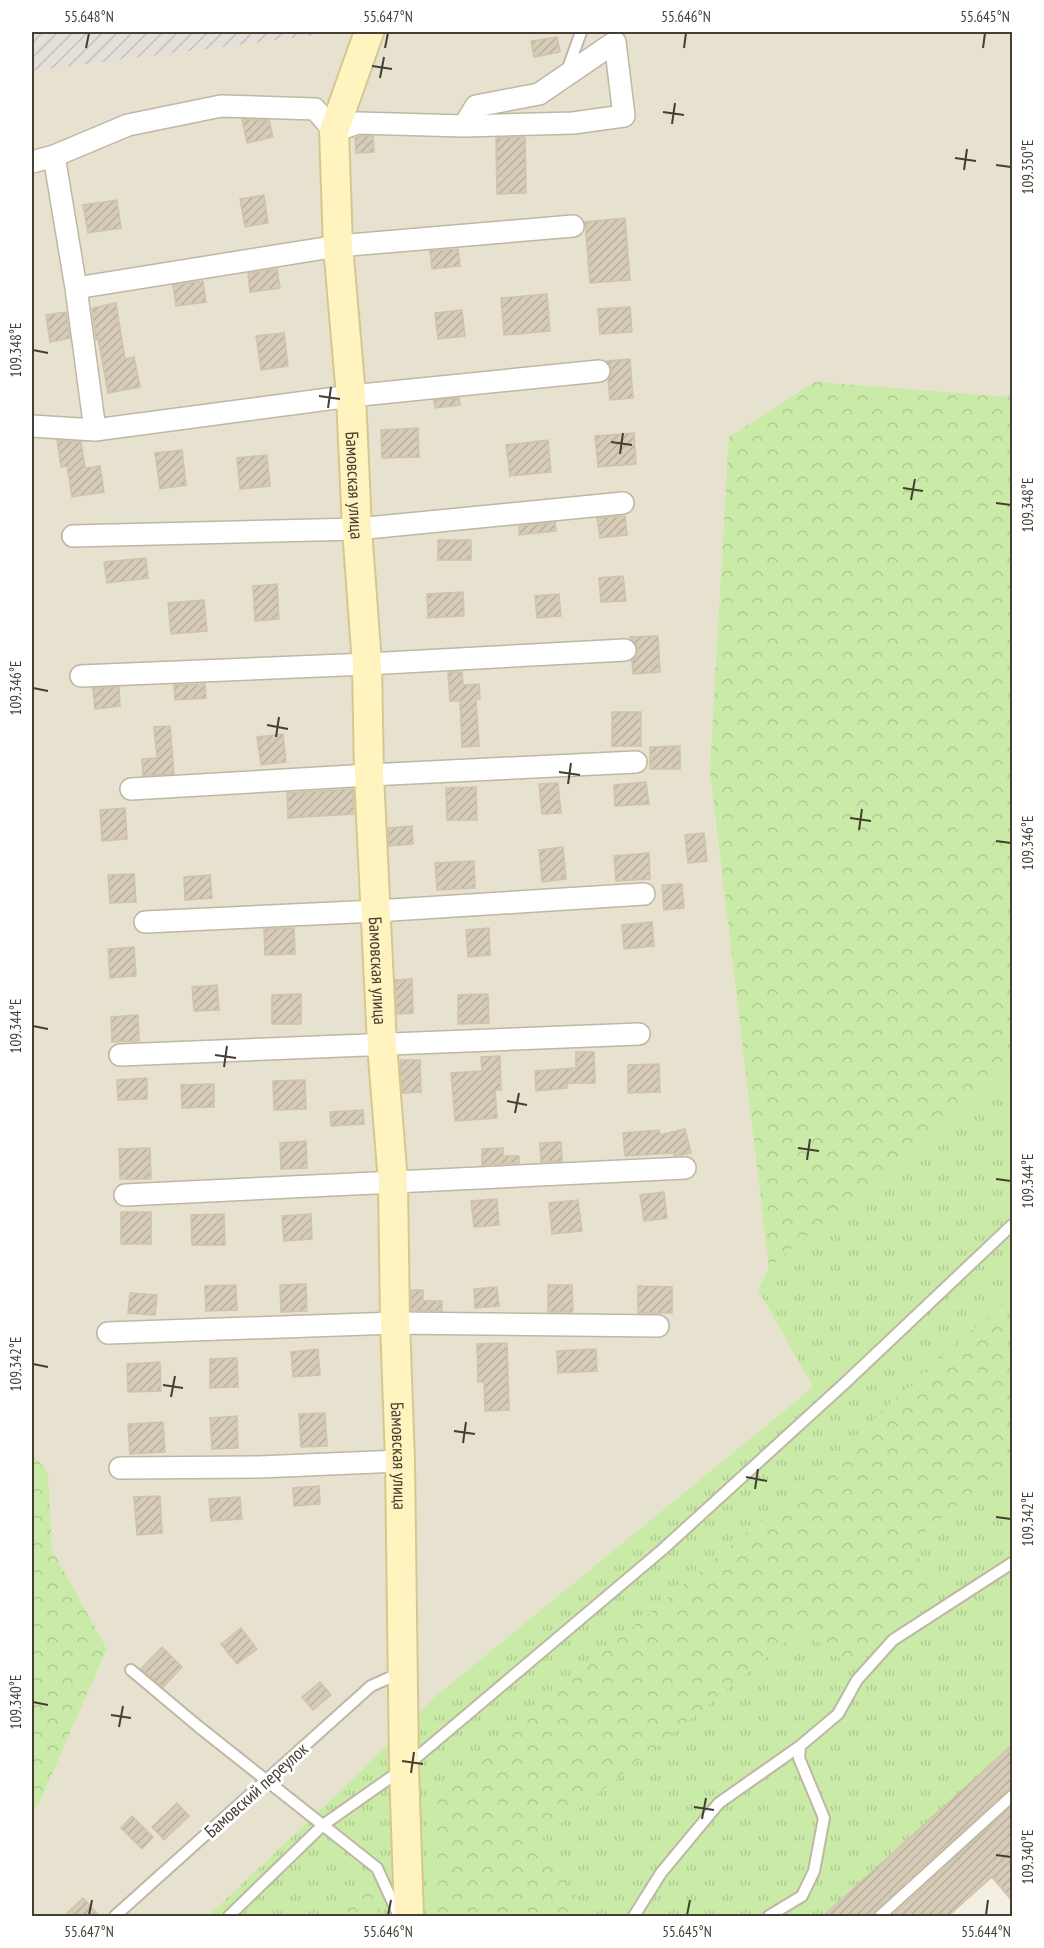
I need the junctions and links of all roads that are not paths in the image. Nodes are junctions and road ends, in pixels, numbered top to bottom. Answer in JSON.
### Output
{"nodes":[{"id":1,"x":369,"y":32,"type":"edge"},
{"id":2,"x":581,"y":32,"type":"edge"},
{"id":3,"x":618,"y":37,"type":"edge"},
{"id":4,"x":565,"y":77,"type":"junction"},
{"id":5,"x":464,"y":126,"type":"junction"},
{"id":6,"x":334,"y":131,"type":"junction"},
{"id":7,"x":54,"y":156,"type":"junction"},
{"id":8,"x":32,"y":162,"type":"edge"},
{"id":9,"x":573,"y":226,"type":"dead end"},
{"id":10,"x":338,"y":246,"type":"junction"},
{"id":11,"x":76,"y":288,"type":"junction"},
{"id":12,"x":599,"y":370,"type":"dead end"},
{"id":13,"x":351,"y":396,"type":"junction"},
{"id":14,"x":32,"y":426,"type":"edge"},
{"id":15,"x":95,"y":430,"type":"junction"},
{"id":16,"x":623,"y":503,"type":"dead end"},
{"id":17,"x":357,"y":529,"type":"junction"},
{"id":18,"x":73,"y":536,"type":"dead end"},
{"id":19,"x":625,"y":650,"type":"dead end"},
{"id":20,"x":367,"y":664,"type":"junction"},
{"id":21,"x":81,"y":676,"type":"dead end"},
{"id":22,"x":636,"y":762,"type":"dead end"},
{"id":23,"x":369,"y":775,"type":"junction"},
{"id":24,"x":131,"y":789,"type":"dead end"},
{"id":25,"x":644,"y":894,"type":"dead end"},
{"id":26,"x":376,"y":911,"type":"junction"},
{"id":27,"x":145,"y":922,"type":"dead end"},
{"id":28,"x":639,"y":1034,"type":"dead end"},
{"id":29,"x":382,"y":1045,"type":"junction"},
{"id":30,"x":120,"y":1055,"type":"dead end"},
{"id":31,"x":685,"y":1168,"type":"dead end"},
{"id":32,"x":393,"y":1182,"type":"junction"},
{"id":33,"x":125,"y":1196,"type":"dead end"},
{"id":34,"x":1012,"y":1224,"type":"edge"},
{"id":35,"x":395,"y":1323,"type":"junction"},
{"id":36,"x":658,"y":1326,"type":"dead end"},
{"id":37,"x":108,"y":1333,"type":"dead end"},
{"id":38,"x":400,"y":1461,"type":"junction"},
{"id":39,"x":120,"y":1468,"type":"dead end"},
{"id":40,"x":1012,"y":1563,"type":"edge"},
{"id":41,"x":131,"y":1670,"type":"dead end"},
{"id":42,"x":403,"y":1672,"type":"junction"},
{"id":43,"x":800,"y":1746,"type":"junction"},
{"id":44,"x":404,"y":1768,"type":"junction"},
{"id":45,"x":266,"y":1781,"type":"junction"},
{"id":46,"x":1012,"y":1796,"type":"edge"},
{"id":47,"x":323,"y":1825,"type":"junction"},
{"id":48,"x":114,"y":1917,"type":"edge"},
{"id":49,"x":229,"y":1917,"type":"edge"},
{"id":50,"x":399,"y":1917,"type":"edge"},
{"id":51,"x":409,"y":1917,"type":"edge"},
{"id":52,"x":634,"y":1917,"type":"edge"},
{"id":53,"x":769,"y":1917,"type":"edge"},
{"id":54,"x":880,"y":1917,"type":"edge"}],
"edges":[{"from":1,"to":6,"type":"street","name":"Бамовская улица"},
{"from":2,"to":4,"type":"lane"},
{"from":3,"to":4,"type":"street"},
{"from":3,"to":5,"type":"street"},
{"from":4,"to":5,"type":"street"},
{"from":5,"to":6,"type":"street"},
{"from":6,"to":7,"type":"street"},
{"from":6,"to":10,"type":"street","name":"Бамовская улица"},
{"from":7,"to":8,"type":"street"},
{"from":7,"to":11,"type":"street"},
{"from":9,"to":10,"type":"street"},
{"from":10,"to":11,"type":"street"},
{"from":10,"to":13,"type":"street","name":"Бамовская улица"},
{"from":11,"to":15,"type":"street"},
{"from":12,"to":13,"type":"street"},
{"from":13,"to":15,"type":"street"},
{"from":13,"to":17,"type":"street","name":"Бамовская улица"},
{"from":14,"to":15,"type":"street"},
{"from":16,"to":17,"type":"street"},
{"from":17,"to":18,"type":"street"},
{"from":17,"to":20,"type":"street","name":"Бамовская улица"},
{"from":19,"to":20,"type":"street"},
{"from":20,"to":21,"type":"street"},
{"from":20,"to":23,"type":"street","name":"Бамовская улица"},
{"from":22,"to":23,"type":"street"},
{"from":23,"to":24,"type":"street"},
{"from":23,"to":26,"type":"street","name":"Бамовская улица"},
{"from":25,"to":26,"type":"street"},
{"from":26,"to":27,"type":"street"},
{"from":26,"to":29,"type":"street","name":"Бамовская улица"},
{"from":28,"to":29,"type":"street"},
{"from":29,"to":30,"type":"street"},
{"from":29,"to":32,"type":"street","name":"Бамовская улица"},
{"from":31,"to":32,"type":"street"},
{"from":32,"to":33,"type":"street"},
{"from":32,"to":35,"type":"street","name":"Бамовская улица"},
{"from":34,"to":44,"type":"lane"},
{"from":35,"to":36,"type":"street"},
{"from":35,"to":37,"type":"street"},
{"from":35,"to":38,"type":"street","name":"Бамовская улица"},
{"from":38,"to":39,"type":"street"},
{"from":38,"to":42,"type":"street","name":"Бамовская улица"},
{"from":40,"to":43,"type":"lane"},
{"from":41,"to":45,"type":"lane"},
{"from":42,"to":44,"type":"street","name":"Бамовская улица"},
{"from":42,"to":45,"type":"lane","name":"Бамовский переулок"},
{"from":43,"to":52,"type":"lane"},
{"from":43,"to":53,"type":"lane"},
{"from":44,"to":47,"type":"lane"},
{"from":44,"to":51,"type":"street","name":"Бамовская улица"},
{"from":45,"to":47,"type":"lane"},
{"from":45,"to":48,"type":"lane","name":"Бамовский переулок"},
{"from":46,"to":54,"type":"lane"},
{"from":47,"to":49,"type":"lane"},
{"from":47,"to":50,"type":"lane"}]}
